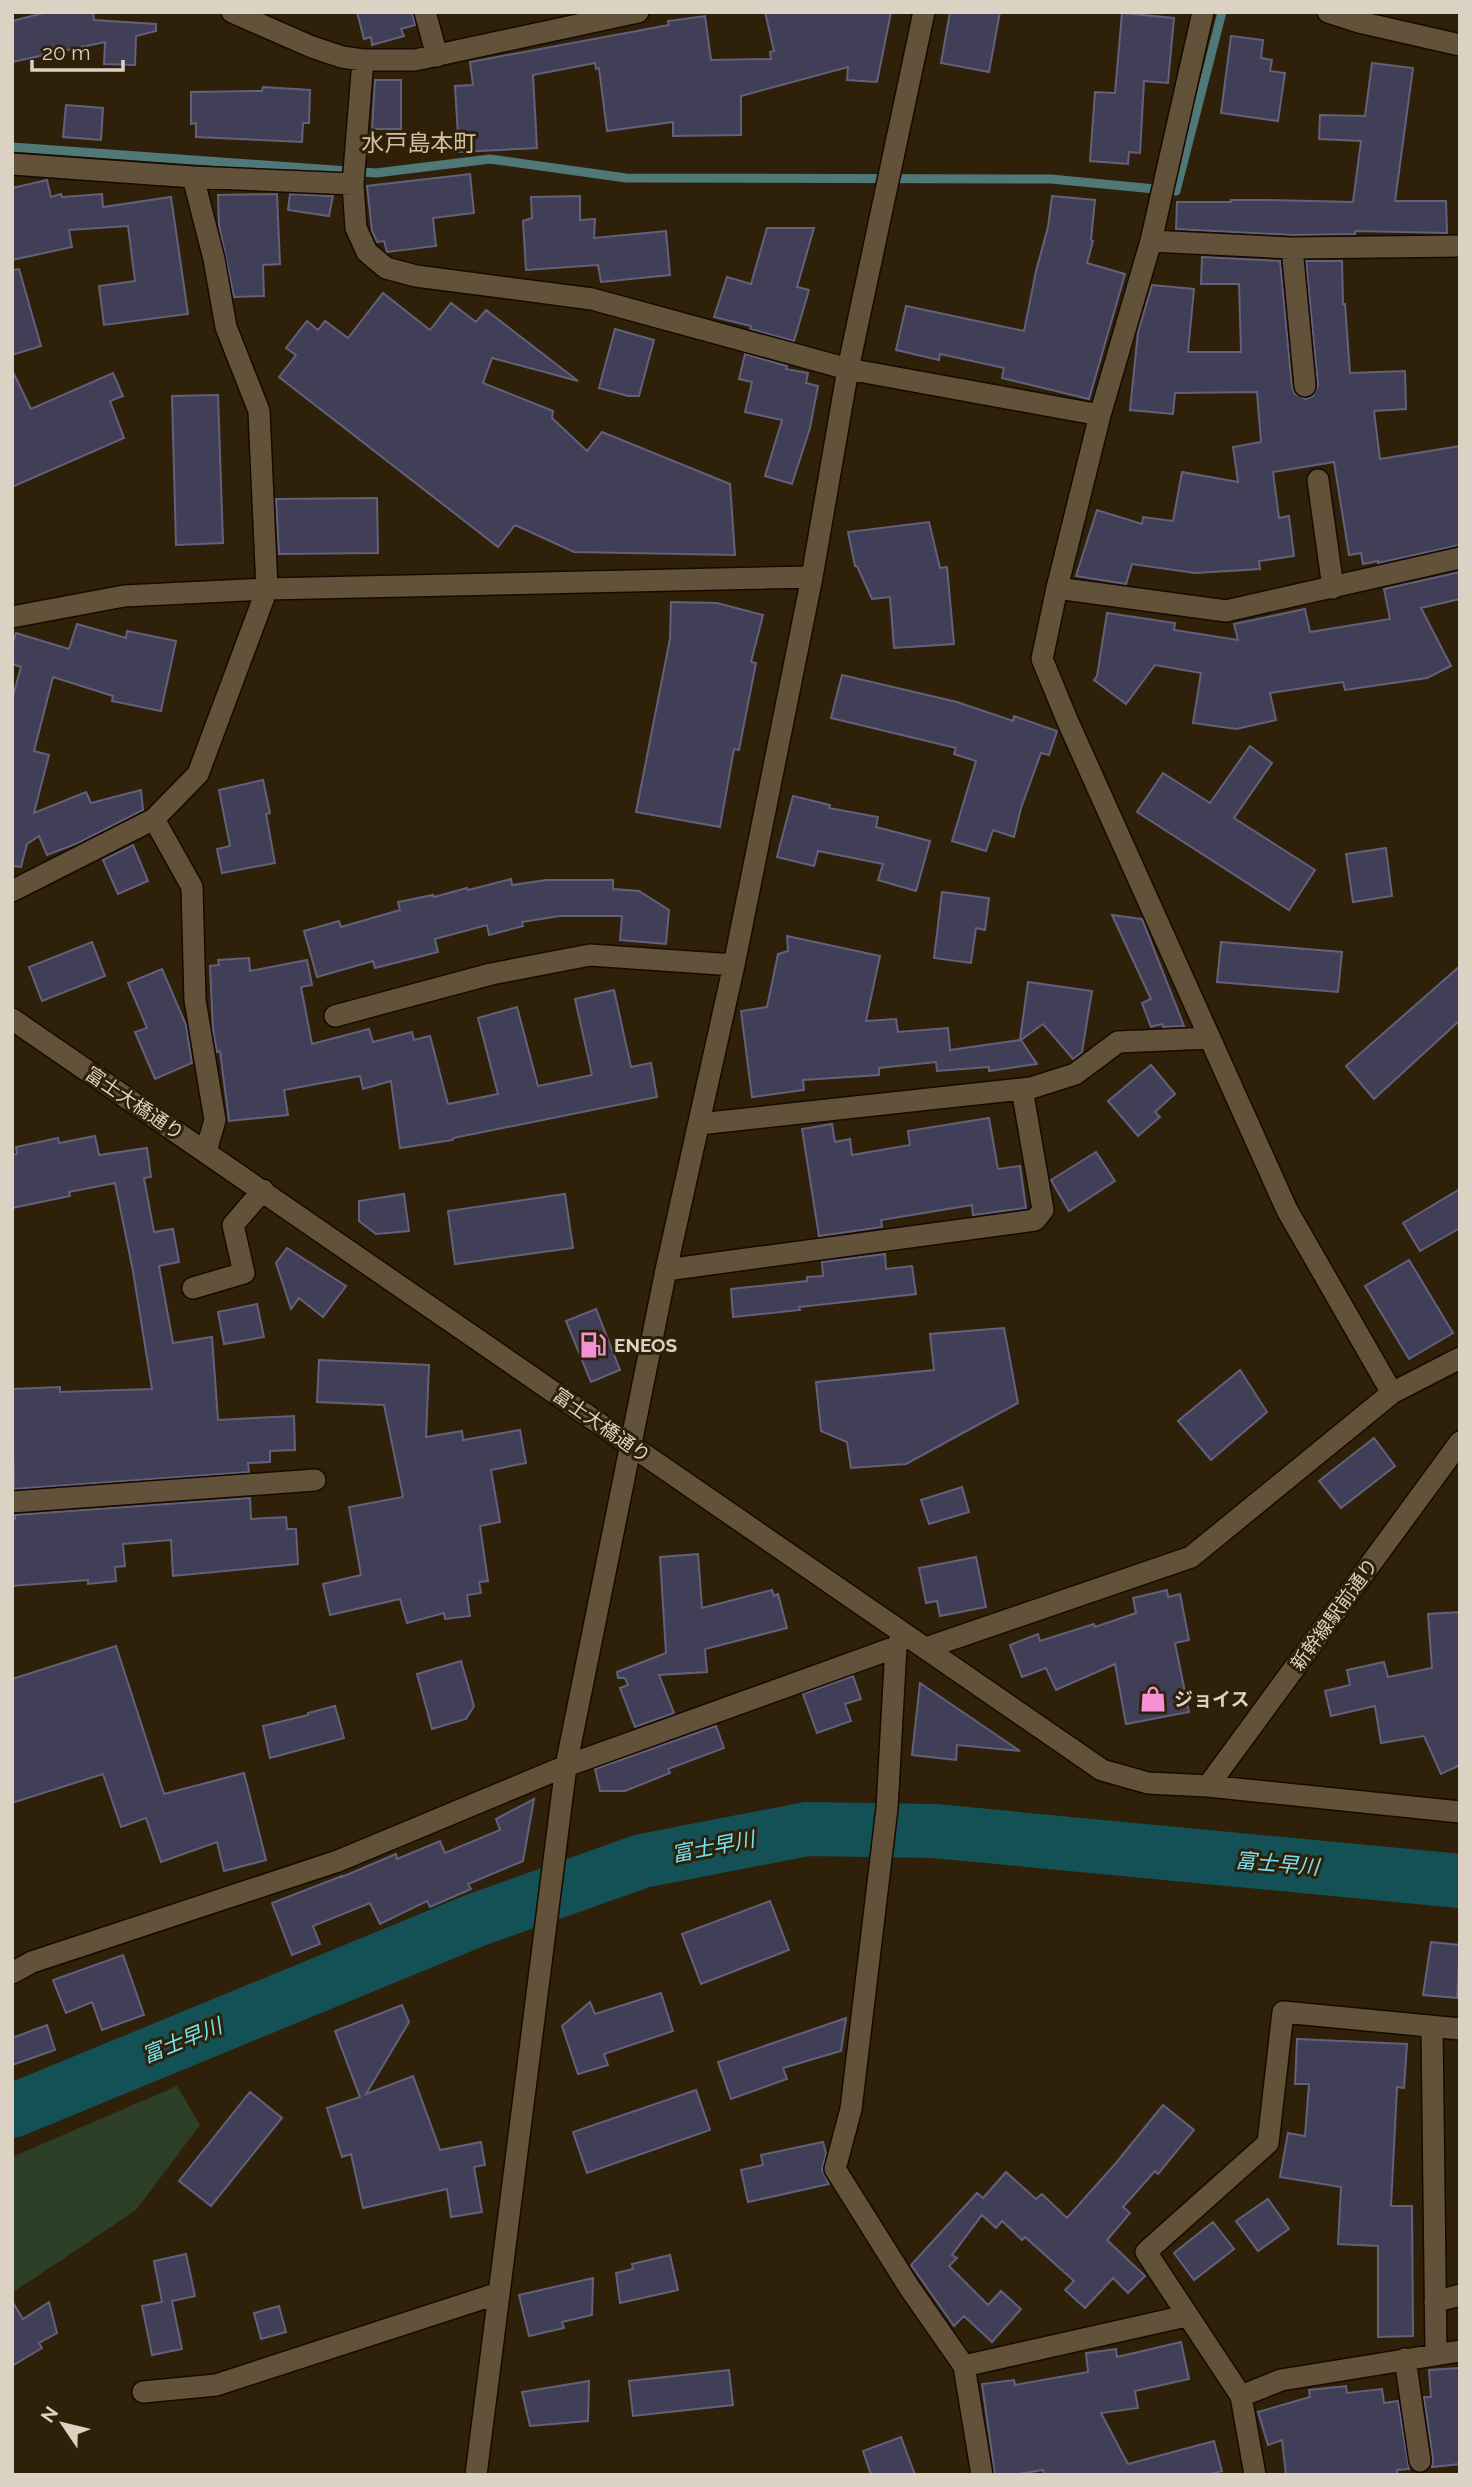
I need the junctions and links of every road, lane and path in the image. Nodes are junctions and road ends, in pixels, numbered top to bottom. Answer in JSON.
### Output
{"nodes":[{"id":1,"x":232,"y":12,"type":"edge"},
{"id":2,"x":425,"y":12,"type":"edge"},
{"id":3,"x":638,"y":12,"type":"edge"},
{"id":4,"x":924,"y":12,"type":"edge"},
{"id":5,"x":1203,"y":12,"type":"edge"},
{"id":6,"x":1328,"y":12,"type":"edge"},
{"id":7,"x":1460,"y":45,"type":"edge"},
{"id":8,"x":437,"y":56,"type":"junction"},
{"id":9,"x":363,"y":60,"type":"junction"},
{"id":10,"x":12,"y":164,"type":"edge"},
{"id":11,"x":193,"y":177,"type":"junction"},
{"id":12,"x":353,"y":184,"type":"junction"},
{"id":13,"x":1150,"y":241,"type":"junction"},
{"id":14,"x":1460,"y":246,"type":"edge"},
{"id":15,"x":1292,"y":248,"type":"junction"},
{"id":16,"x":848,"y":369,"type":"junction"},
{"id":17,"x":1305,"y":386,"type":"dead end"},
{"id":18,"x":1100,"y":415,"type":"junction"},
{"id":19,"x":1318,"y":481,"type":"dead end"},
{"id":20,"x":1460,"y":558,"type":"edge"},
{"id":21,"x":812,"y":577,"type":"junction"},
{"id":22,"x":1056,"y":588,"type":"junction"},
{"id":23,"x":1333,"y":588,"type":"junction"},
{"id":24,"x":267,"y":589,"type":"junction"},
{"id":25,"x":12,"y":617,"type":"edge"},
{"id":26,"x":154,"y":819,"type":"junction"},
{"id":27,"x":12,"y":891,"type":"edge"},
{"id":28,"x":734,"y":965,"type":"junction"},
{"id":29,"x":335,"y":1016,"type":"dead end"},
{"id":30,"x":12,"y":1019,"type":"edge"},
{"id":31,"x":1210,"y":1038,"type":"junction"},
{"id":32,"x":1022,"y":1089,"type":"junction"},
{"id":33,"x":699,"y":1124,"type":"junction"},
{"id":34,"x":206,"y":1151,"type":"junction"},
{"id":35,"x":263,"y":1190,"type":"junction"},
{"id":36,"x":666,"y":1270,"type":"junction"},
{"id":37,"x":193,"y":1288,"type":"dead end"},
{"id":38,"x":1460,"y":1358,"type":"edge"},
{"id":39,"x":1392,"y":1394,"type":"junction"},
{"id":40,"x":1460,"y":1442,"type":"edge"},
{"id":41,"x":631,"y":1445,"type":"junction"},
{"id":42,"x":315,"y":1480,"type":"dead end"},
{"id":43,"x":12,"y":1503,"type":"edge"},
{"id":44,"x":900,"y":1640,"type":"junction"},
{"id":45,"x":926,"y":1648,"type":"junction"},
{"id":46,"x":566,"y":1766,"type":"junction"},
{"id":47,"x":1208,"y":1786,"type":"junction"},
{"id":48,"x":1460,"y":1812,"type":"edge"},
{"id":49,"x":12,"y":1973,"type":"edge"},
{"id":50,"x":1432,"y":2026,"type":"junction"},
{"id":51,"x":1460,"y":2029,"type":"edge"},
{"id":52,"x":499,"y":2293,"type":"junction"},
{"id":53,"x":1460,"y":2295,"type":"edge"},
{"id":54,"x":1435,"y":2302,"type":"junction"},
{"id":55,"x":1186,"y":2316,"type":"junction"},
{"id":56,"x":1460,"y":2351,"type":"edge"},
{"id":57,"x":1436,"y":2354,"type":"junction"},
{"id":58,"x":1405,"y":2359,"type":"junction"},
{"id":59,"x":964,"y":2366,"type":"junction"},
{"id":60,"x":143,"y":2392,"type":"dead end"},
{"id":61,"x":1241,"y":2396,"type":"junction"},
{"id":62,"x":1420,"y":2461,"type":"dead end"},
{"id":63,"x":476,"y":2475,"type":"edge"},
{"id":64,"x":982,"y":2475,"type":"edge"},
{"id":65,"x":1255,"y":2475,"type":"edge"}],
"edges":[{"from":1,"to":9,"type":"street"},
{"from":2,"to":8,"type":"street"},
{"from":3,"to":8,"type":"street"},
{"from":4,"to":16,"type":"street"},
{"from":5,"to":13,"type":"street"},
{"from":6,"to":7,"type":"street"},
{"from":8,"to":9,"type":"street"},
{"from":9,"to":12,"type":"street"},
{"from":10,"to":11,"type":"street"},
{"from":11,"to":12,"type":"street"},
{"from":11,"to":24,"type":"street"},
{"from":12,"to":16,"type":"street"},
{"from":13,"to":15,"type":"street"},
{"from":13,"to":18,"type":"street"},
{"from":14,"to":15,"type":"street"},
{"from":15,"to":17,"type":"street"},
{"from":16,"to":18,"type":"street"},
{"from":16,"to":21,"type":"street"},
{"from":18,"to":22,"type":"street"},
{"from":19,"to":23,"type":"street"},
{"from":20,"to":23,"type":"street"},
{"from":21,"to":24,"type":"street"},
{"from":21,"to":28,"type":"street"},
{"from":22,"to":23,"type":"street"},
{"from":22,"to":31,"type":"street"},
{"from":24,"to":25,"type":"street"},
{"from":24,"to":26,"type":"street"},
{"from":26,"to":27,"type":"street"},
{"from":26,"to":34,"type":"street"},
{"from":28,"to":29,"type":"street"},
{"from":28,"to":33,"type":"street"},
{"from":30,"to":34,"type":"street","name":"富士大橋通り"},
{"from":31,"to":32,"type":"street"},
{"from":31,"to":39,"type":"street"},
{"from":32,"to":33,"type":"street"},
{"from":32,"to":36,"type":"street"},
{"from":33,"to":36,"type":"street"},
{"from":34,"to":35,"type":"street","name":"富士大橋通り"},
{"from":35,"to":37,"type":"street"},
{"from":35,"to":41,"type":"street","name":"富士大橋通り"},
{"from":36,"to":41,"type":"street"},
{"from":38,"to":39,"type":"street"},
{"from":39,"to":45,"type":"street"},
{"from":40,"to":47,"type":"street","name":"新幹線駅前通り"},
{"from":41,"to":44,"type":"street","name":"富士大橋通り"},
{"from":41,"to":46,"type":"street"},
{"from":42,"to":43,"type":"street"},
{"from":44,"to":45,"type":"street","name":"富士大橋通り"},
{"from":44,"to":46,"type":"street"},
{"from":44,"to":59,"type":"street"},
{"from":45,"to":47,"type":"street","name":"富士大橋通り"},
{"from":46,"to":49,"type":"street"},
{"from":46,"to":52,"type":"street"},
{"from":47,"to":48,"type":"street","name":"富士大橋通り"},
{"from":50,"to":51,"type":"street"},
{"from":50,"to":54,"type":"street"},
{"from":50,"to":55,"type":"street"},
{"from":52,"to":60,"type":"street"},
{"from":52,"to":63,"type":"street"},
{"from":53,"to":54,"type":"street"},
{"from":54,"to":57,"type":"street"},
{"from":55,"to":59,"type":"street"},
{"from":55,"to":61,"type":"street"},
{"from":56,"to":57,"type":"street"},
{"from":57,"to":58,"type":"street"},
{"from":58,"to":61,"type":"street"},
{"from":58,"to":62,"type":"street"},
{"from":59,"to":64,"type":"street"},
{"from":61,"to":65,"type":"street"}]}
